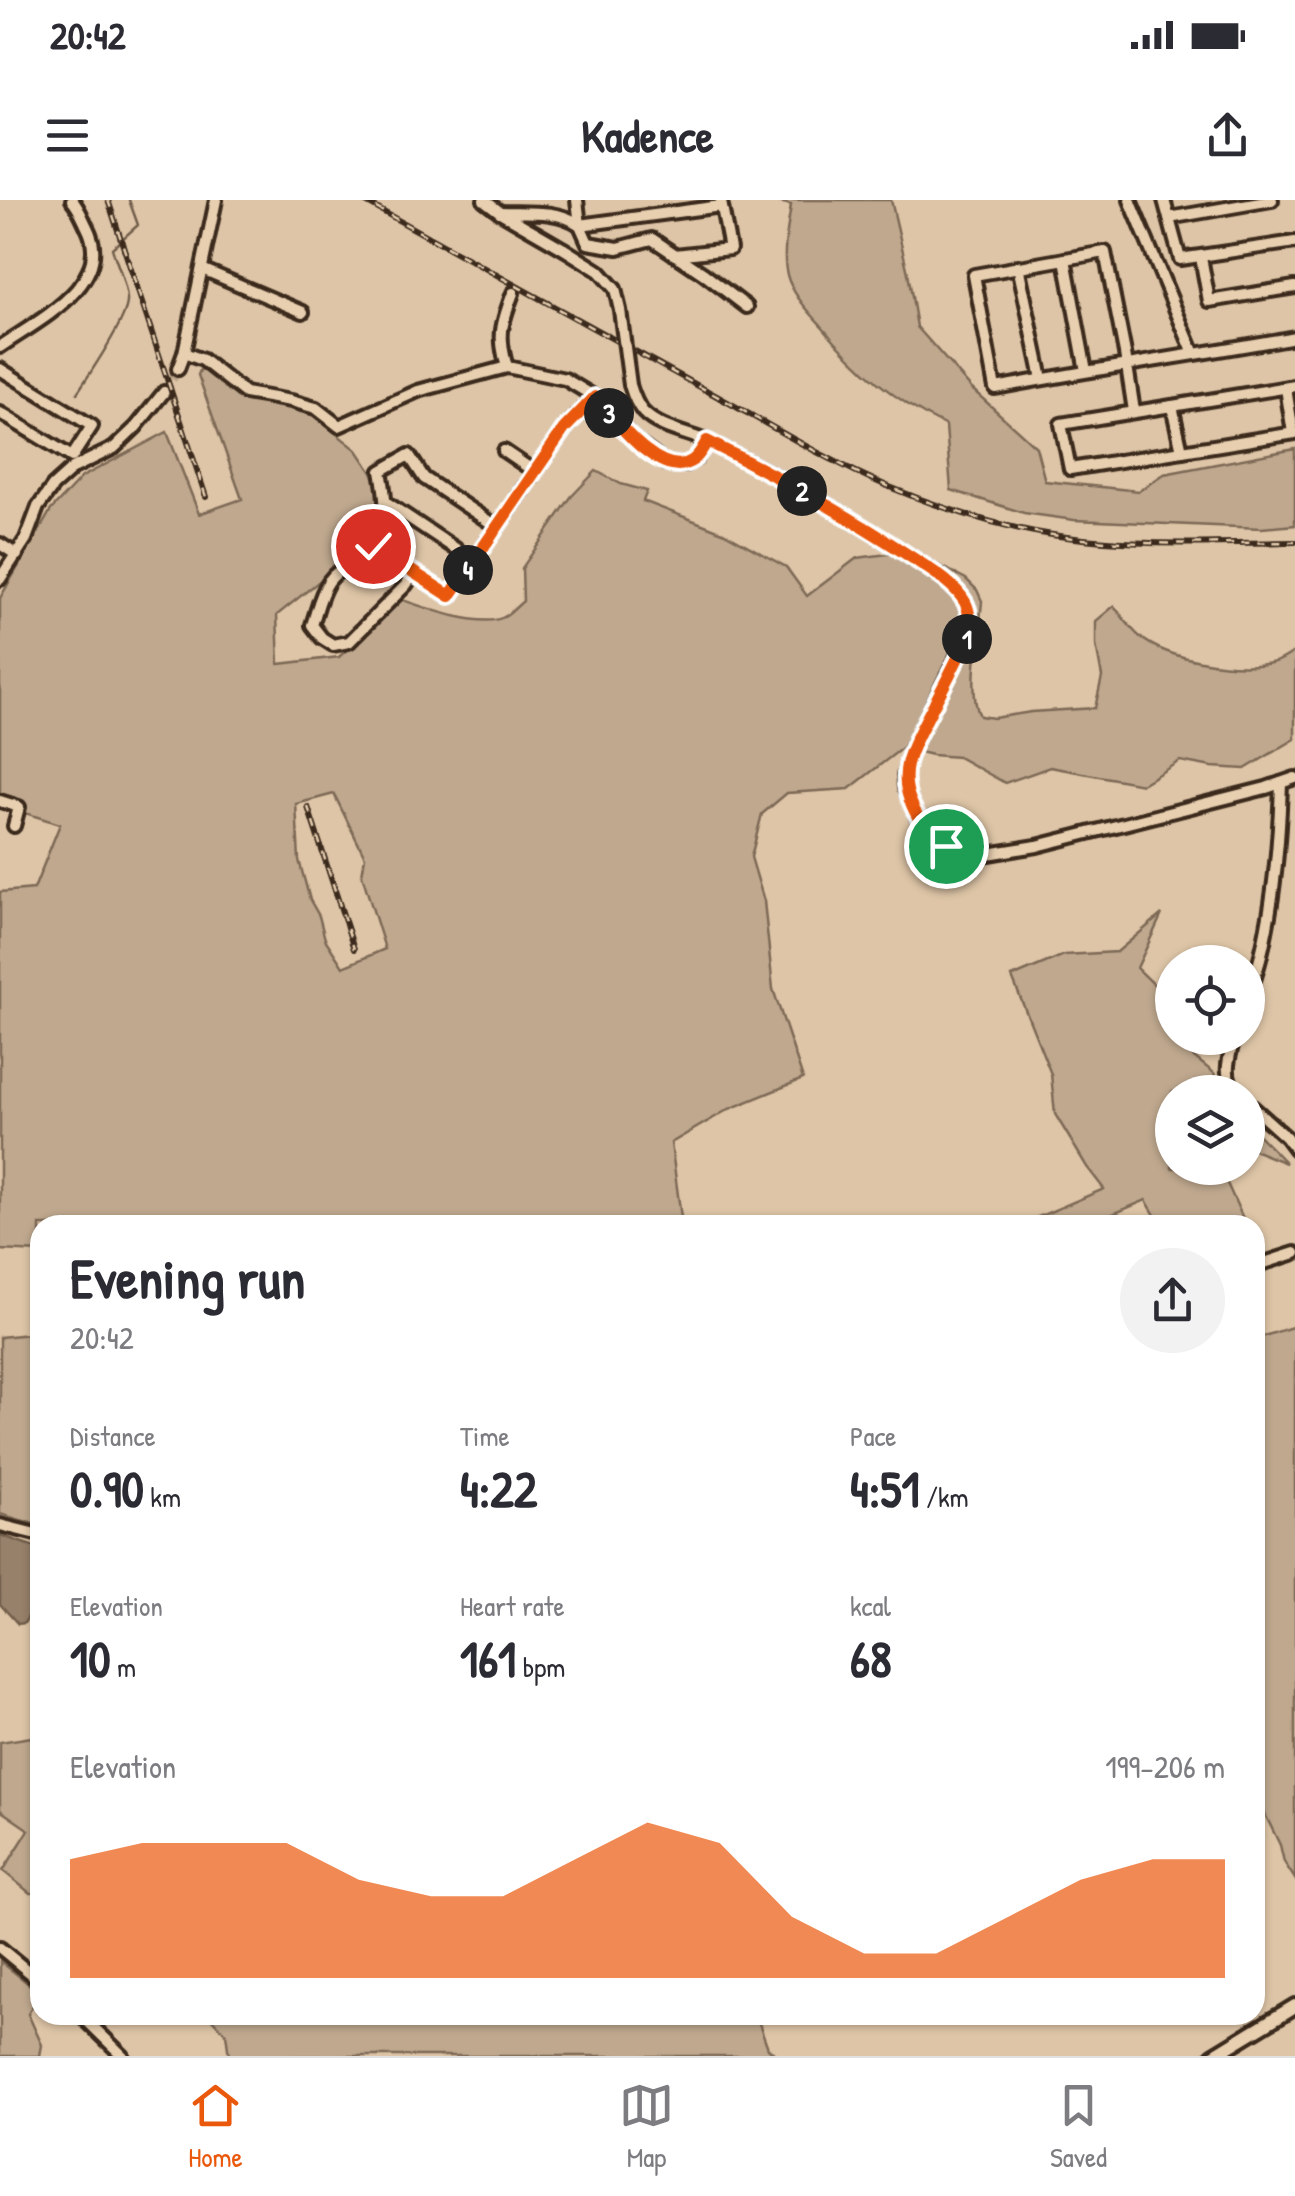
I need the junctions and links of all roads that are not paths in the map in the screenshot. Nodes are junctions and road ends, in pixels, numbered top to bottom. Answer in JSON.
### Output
{"nodes":[{"id":1,"x":72,"y":200,"type":"edge"},
{"id":2,"x":216,"y":200,"type":"edge"},
{"id":3,"x":484,"y":200,"type":"edge"},
{"id":4,"x":508,"y":200,"type":"edge"},
{"id":5,"x":577,"y":200,"type":"edge"},
{"id":6,"x":1130,"y":200,"type":"edge"},
{"id":7,"x":1164,"y":200,"type":"edge"},
{"id":8,"x":1272,"y":200,"type":"edge"},
{"id":9,"x":721,"y":203,"type":"edge"},
{"id":10,"x":500,"y":212,"type":"junction"},
{"id":11,"x":527,"y":212,"type":"junction"},
{"id":12,"x":1169,"y":218,"type":"junction"},
{"id":13,"x":580,"y":225,"type":"junction"},
{"id":14,"x":1295,"y":242,"type":"edge"},
{"id":15,"x":674,"y":255,"type":"junction"},
{"id":16,"x":1201,"y":257,"type":"junction"},
{"id":17,"x":1066,"y":259,"type":"junction"},
{"id":18,"x":1018,"y":266,"type":"junction"},
{"id":19,"x":202,"y":268,"type":"junction"},
{"id":20,"x":1295,"y":287,"type":"edge"},
{"id":21,"x":513,"y":293,"type":"dead end"},
{"id":22,"x":747,"y":308,"type":"dead end"},
{"id":23,"x":303,"y":312,"type":"dead end"},
{"id":24,"x":1295,"y":337,"type":"edge"},
{"id":25,"x":0,"y":346,"type":"edge"},
{"id":26,"x":184,"y":353,"type":"junction"},
{"id":27,"x":1194,"y":354,"type":"junction"},
{"id":28,"x":1127,"y":365,"type":"junction"},
{"id":29,"x":507,"y":366,"type":"junction"},
{"id":30,"x":0,"y":369,"type":"edge"},
{"id":31,"x":178,"y":369,"type":"tunnel mouth"},
{"id":32,"x":1086,"y":371,"type":"junction"},
{"id":33,"x":1042,"y":379,"type":"junction"},
{"id":34,"x":1290,"y":387,"type":"edge"},
{"id":35,"x":164,"y":392,"type":"tunnel mouth"},
{"id":36,"x":595,"y":397,"type":"junction"},
{"id":37,"x":1172,"y":406,"type":"junction"},
{"id":38,"x":1134,"y":411,"type":"junction"},
{"id":39,"x":0,"y":413,"type":"edge"},
{"id":40,"x":1294,"y":433,"type":"edge"},
{"id":41,"x":707,"y":441,"type":"junction"},
{"id":42,"x":504,"y":451,"type":"dead end"},
{"id":43,"x":1182,"y":451,"type":"junction"},
{"id":44,"x":534,"y":472,"type":"junction"},
{"id":45,"x":387,"y":503,"type":"junction"},
{"id":46,"x":497,"y":527,"type":"junction"},
{"id":47,"x":0,"y":544,"type":"edge"},
{"id":48,"x":373,"y":546,"type":"junction"},
{"id":49,"x":16,"y":555,"type":"junction"},
{"id":50,"x":474,"y":561,"type":"junction"},
{"id":51,"x":414,"y":573,"type":"junction"},
{"id":52,"x":0,"y":579,"type":"edge"},
{"id":53,"x":1295,"y":778,"type":"edge"},
{"id":54,"x":1281,"y":783,"type":"junction"},
{"id":55,"x":0,"y":802,"type":"edge"},
{"id":56,"x":14,"y":826,"type":"dead end"},
{"id":57,"x":1262,"y":945,"type":"edge"},
{"id":58,"x":1265,"y":1118,"type":"edge"},
{"id":59,"x":1295,"y":1148,"type":"edge"},
{"id":60,"x":1295,"y":1253,"type":"edge"},
{"id":61,"x":1265,"y":1263,"type":"edge"},
{"id":62,"x":0,"y":1525,"type":"edge"},
{"id":63,"x":30,"y":1532,"type":"edge"},
{"id":64,"x":0,"y":1948,"type":"edge"},
{"id":65,"x":30,"y":1973,"type":"edge"},
{"id":66,"x":1295,"y":2006,"type":"edge"},
{"id":67,"x":1265,"y":2024,"type":"edge"},
{"id":68,"x":91,"y":2025,"type":"edge"},
{"id":69,"x":1264,"y":2025,"type":"edge"},
{"id":70,"x":123,"y":2056,"type":"edge"},
{"id":71,"x":1213,"y":2056,"type":"edge"}],
"edges":[{"from":1,"to":25,"type":"street"},
{"from":2,"to":19,"type":"street"},
{"from":3,"to":10,"type":"street"},
{"from":4,"to":11,"type":"street"},
{"from":5,"to":13,"type":"street"},
{"from":6,"to":27,"type":"street"},
{"from":7,"to":12,"type":"street"},
{"from":8,"to":12,"type":"street"},
{"from":9,"to":13,"type":"street"},
{"from":9,"to":15,"type":"street"},
{"from":10,"to":11,"type":"street"},
{"from":10,"to":41,"type":"street","bridge":true},
{"from":11,"to":13,"type":"street"},
{"from":12,"to":16,"type":"street"},
{"from":13,"to":15,"type":"street"},
{"from":14,"to":16,"type":"street"},
{"from":15,"to":22,"type":"street"},
{"from":16,"to":20,"type":"street"},
{"from":17,"to":18,"type":"street"},
{"from":17,"to":28,"type":"street"},
{"from":17,"to":32,"type":"street"},
{"from":18,"to":33,"type":"street"},
{"from":18,"to":33,"type":"street"},
{"from":19,"to":23,"type":"street"},
{"from":19,"to":26,"type":"street"},
{"from":21,"to":29,"type":"street"},
{"from":24,"to":27,"type":"street"},
{"from":26,"to":29,"type":"street"},
{"from":26,"to":31,"type":"street"},
{"from":27,"to":28,"type":"street"},
{"from":28,"to":32,"type":"street"},
{"from":28,"to":38,"type":"street"},
{"from":29,"to":36,"type":"street"},
{"from":30,"to":39,"type":"street"},
{"from":32,"to":33,"type":"street"},
{"from":34,"to":37,"type":"street"},
{"from":34,"to":40,"type":"street"},
{"from":35,"to":49,"type":"street"},
{"from":36,"to":41,"type":"street"},
{"from":36,"to":44,"type":"street"},
{"from":37,"to":38,"type":"street"},
{"from":37,"to":43,"type":"street"},
{"from":38,"to":43,"type":"street"},
{"from":40,"to":43,"type":"street"},
{"from":41,"to":54,"type":"street"},
{"from":42,"to":44,"type":"street"},
{"from":44,"to":46,"type":"street"},
{"from":45,"to":46,"type":"street"},
{"from":45,"to":48,"type":"street"},
{"from":45,"to":50,"type":"street"},
{"from":46,"to":50,"type":"street"},
{"from":47,"to":49,"type":"street"},
{"from":48,"to":51,"type":"street"},
{"from":48,"to":51,"type":"street"},
{"from":49,"to":52,"type":"street"},
{"from":50,"to":51,"type":"street"},
{"from":53,"to":54,"type":"street"},
{"from":54,"to":57,"type":"street"},
{"from":55,"to":56,"type":"street"},
{"from":58,"to":59,"type":"street"},
{"from":60,"to":61,"type":"street"},
{"from":62,"to":63,"type":"street"},
{"from":64,"to":65,"type":"street"},
{"from":66,"to":67,"type":"main road"},
{"from":68,"to":70,"type":"street"},
{"from":69,"to":71,"type":"main road"}]}
